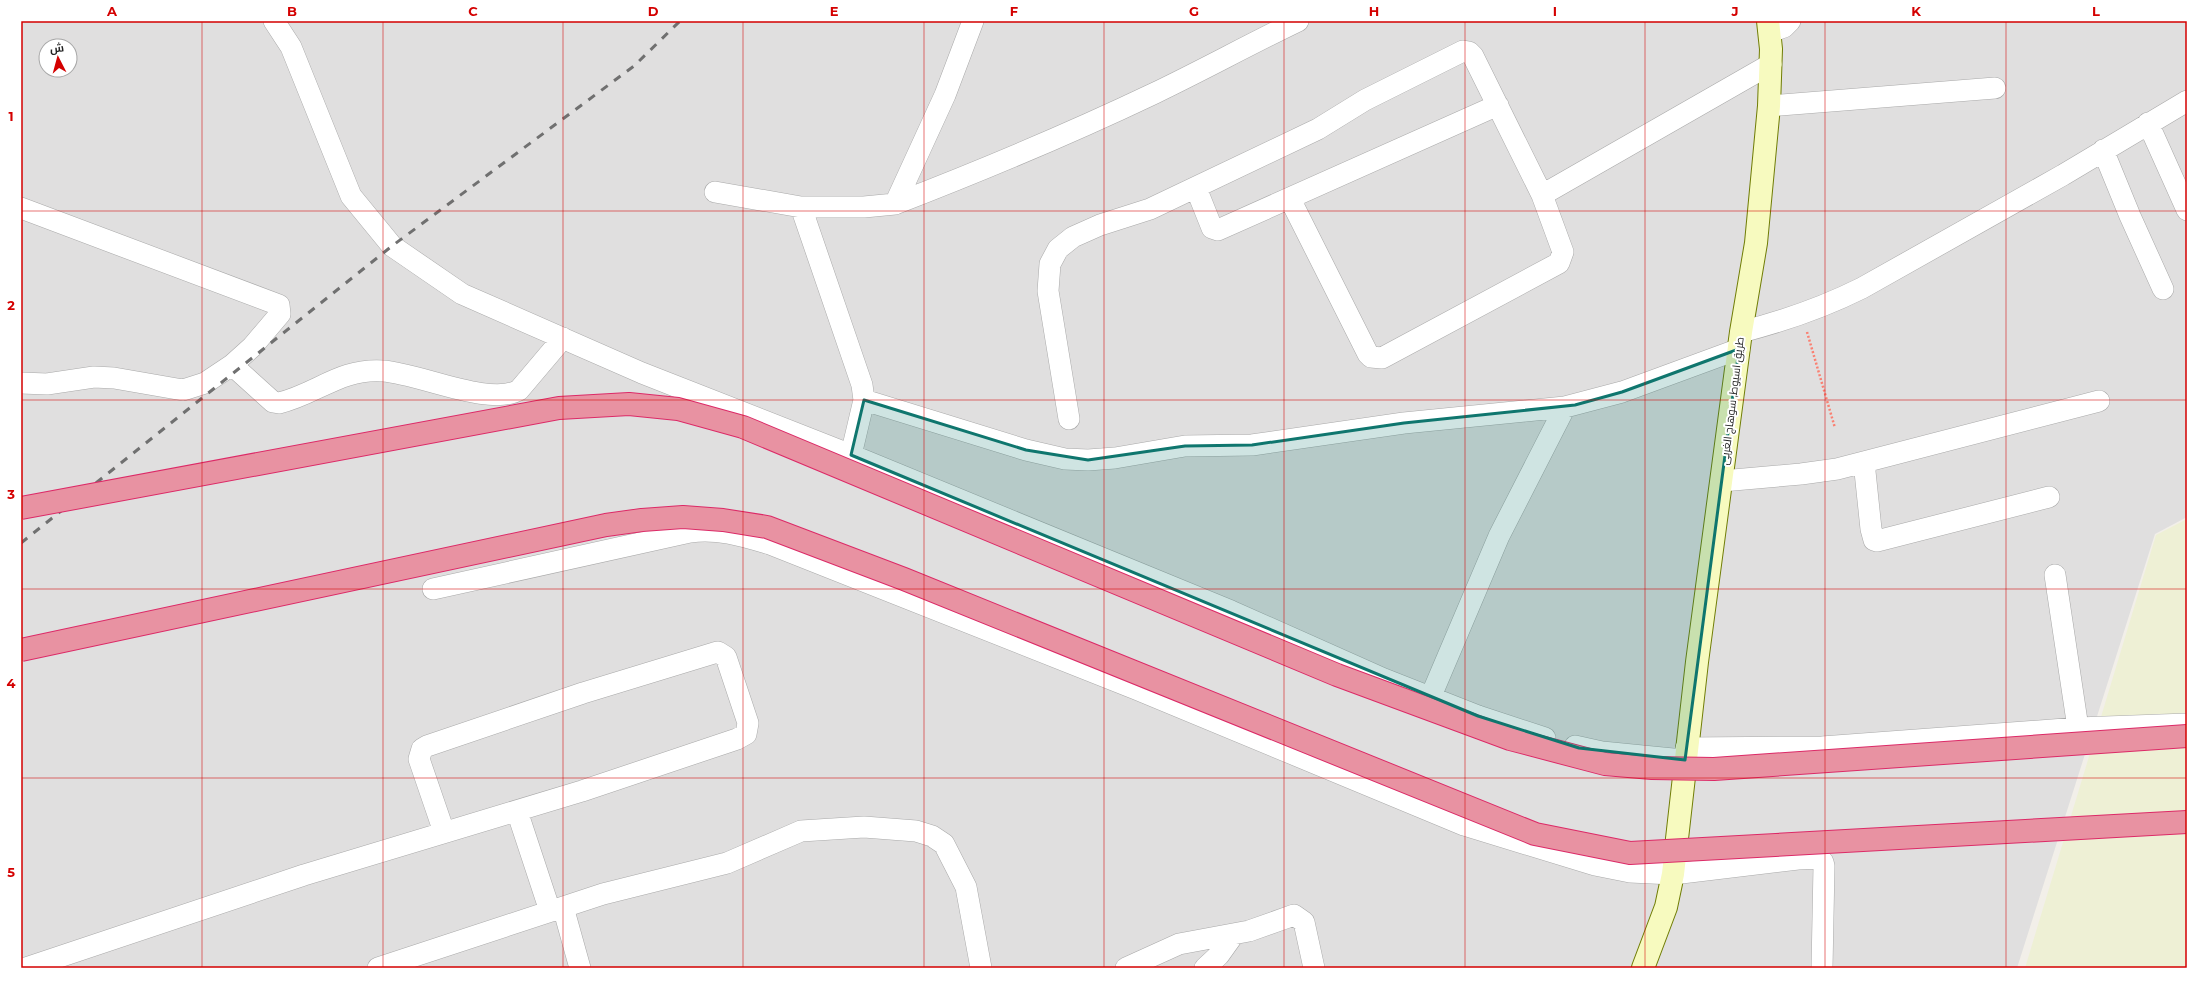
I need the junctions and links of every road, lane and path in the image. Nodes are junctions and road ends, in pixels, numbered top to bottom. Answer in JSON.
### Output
{"nodes":[{"id":1,"x":274,"y":21,"type":"edge"},
{"id":2,"x":973,"y":21,"type":"edge"},
{"id":3,"x":1298,"y":21,"type":"edge"},
{"id":4,"x":1790,"y":21,"type":"edge"},
{"id":5,"x":1769,"y":26,"type":"edge"},
{"id":6,"x":1771,"y":64,"type":"junction"},
{"id":7,"x":1995,"y":88,"type":"dead end"},
{"id":8,"x":2187,"y":101,"type":"edge"},
{"id":9,"x":1498,"y":105,"type":"junction"},
{"id":10,"x":1769,"y":106,"type":"junction"},
{"id":11,"x":2148,"y":123,"type":"junction"},
{"id":12,"x":2103,"y":150,"type":"junction"},
{"id":13,"x":1196,"y":188,"type":"junction"},
{"id":14,"x":715,"y":192,"type":"dead end"},
{"id":15,"x":1542,"y":195,"type":"junction"},
{"id":16,"x":1290,"y":199,"type":"junction"},
{"id":17,"x":895,"y":204,"type":"junction"},
{"id":18,"x":801,"y":207,"type":"junction"},
{"id":19,"x":21,"y":208,"type":"edge"},
{"id":20,"x":2187,"y":210,"type":"edge"},
{"id":21,"x":2163,"y":289,"type":"dead end"},
{"id":22,"x":1802,"y":315,"type":"junction"},
{"id":23,"x":563,"y":338,"type":"junction"},
{"id":24,"x":1740,"y":340,"type":"junction"},
{"id":25,"x":232,"y":365,"type":"junction"},
{"id":26,"x":21,"y":383,"type":"edge"},
{"id":27,"x":864,"y":400,"type":"junction"},
{"id":28,"x":2099,"y":401,"type":"dead end"},
{"id":29,"x":1565,"y":407,"type":"junction"},
{"id":30,"x":1069,"y":419,"type":"dead end"},
{"id":31,"x":1835,"y":428,"type":"dead end"},
{"id":32,"x":851,"y":455,"type":"junction"},
{"id":33,"x":1864,"y":462,"type":"junction"},
{"id":34,"x":1722,"y":481,"type":"junction"},
{"id":35,"x":2048,"y":497,"type":"dead end"},
{"id":36,"x":21,"y":508,"type":"edge"},
{"id":37,"x":2055,"y":575,"type":"dead end"},
{"id":38,"x":433,"y":589,"type":"dead end"},
{"id":39,"x":21,"y":650,"type":"edge"},
{"id":40,"x":1431,"y":696,"type":"junction"},
{"id":41,"x":2187,"y":724,"type":"edge"},
{"id":42,"x":2078,"y":728,"type":"junction"},
{"id":43,"x":2187,"y":736,"type":"edge"},
{"id":44,"x":1685,"y":763,"type":"junction"},
{"id":45,"x":517,"y":811,"type":"junction"},
{"id":46,"x":2187,"y":822,"type":"edge"},
{"id":47,"x":444,"y":832,"type":"junction"},
{"id":48,"x":1673,"y":874,"type":"junction"},
{"id":49,"x":556,"y":909,"type":"junction"},
{"id":50,"x":1234,"y":934,"type":"junction"},
{"id":51,"x":26,"y":968,"type":"edge"},
{"id":52,"x":378,"y":968,"type":"edge"},
{"id":53,"x":580,"y":968,"type":"edge"},
{"id":54,"x":981,"y":968,"type":"edge"},
{"id":55,"x":1126,"y":968,"type":"edge"},
{"id":56,"x":1205,"y":968,"type":"edge"},
{"id":57,"x":1314,"y":968,"type":"edge"},
{"id":58,"x":1643,"y":968,"type":"edge"},
{"id":59,"x":1822,"y":968,"type":"edge"}],
"edges":[{"from":1,"to":23,"type":"street"},
{"from":2,"to":17,"type":"street"},
{"from":3,"to":17,"type":"street"},
{"from":4,"to":5,"type":"street"},
{"from":5,"to":6,"type":"main road","name":"طريق اسيوط, سوهاج الغربى"},
{"from":6,"to":10,"type":"main road","name":"طريق اسيوط, سوهاج الغربى"},
{"from":6,"to":15,"type":"street"},
{"from":7,"to":10,"type":"street"},
{"from":8,"to":11,"type":"street"},
{"from":9,"to":13,"type":"street"},
{"from":9,"to":15,"type":"street"},
{"from":9,"to":16,"type":"street"},
{"from":10,"to":24,"type":"main road","name":"طريق اسيوط, سوهاج الغربى"},
{"from":11,"to":12,"type":"street"},
{"from":11,"to":20,"type":"street"},
{"from":12,"to":21,"type":"street"},
{"from":12,"to":22,"type":"street"},
{"from":13,"to":16,"type":"street"},
{"from":13,"to":30,"type":"street"},
{"from":14,"to":18,"type":"street"},
{"from":15,"to":16,"type":"street"},
{"from":17,"to":18,"type":"street"},
{"from":18,"to":27,"type":"street"},
{"from":19,"to":25,"type":"street"},
{"from":22,"to":24,"type":"street"},
{"from":22,"to":31,"type":"path"},
{"from":23,"to":25,"type":"street"},
{"from":23,"to":32,"type":"street"},
{"from":24,"to":29,"type":"street"},
{"from":24,"to":34,"type":"main road","name":"طريق اسيوط, سوهاج الغربى"},
{"from":25,"to":26,"type":"street"},
{"from":27,"to":29,"type":"street"},
{"from":27,"to":32,"type":"street"},
{"from":28,"to":33,"type":"street"},
{"from":29,"to":40,"type":"street"},
{"from":32,"to":40,"type":"street"},
{"from":33,"to":34,"type":"street"},
{"from":33,"to":35,"type":"street"},
{"from":34,"to":44,"type":"main road","name":"طريق اسيوط, سوهاج الغربى"},
{"from":36,"to":43,"type":"highway","bridge":true},
{"from":37,"to":42,"type":"street"},
{"from":38,"to":48,"type":"street"},
{"from":39,"to":46,"type":"highway","bridge":true},
{"from":40,"to":44,"type":"street"},
{"from":41,"to":42,"type":"street"},
{"from":42,"to":44,"type":"street"},
{"from":44,"to":48,"type":"main road","name":"طريق اسيوط, سوهاج الغربى"},
{"from":45,"to":47,"type":"street"},
{"from":45,"to":47,"type":"street"},
{"from":45,"to":49,"type":"street"},
{"from":47,"to":51,"type":"street"},
{"from":48,"to":58,"type":"main road","name":"طريق اسيوط, سوهاج الغربى"},
{"from":48,"to":59,"type":"street"},
{"from":49,"to":52,"type":"street"},
{"from":49,"to":53,"type":"street"},
{"from":49,"to":54,"type":"street"},
{"from":50,"to":55,"type":"street"},
{"from":50,"to":56,"type":"street"},
{"from":50,"to":57,"type":"street"}]}
